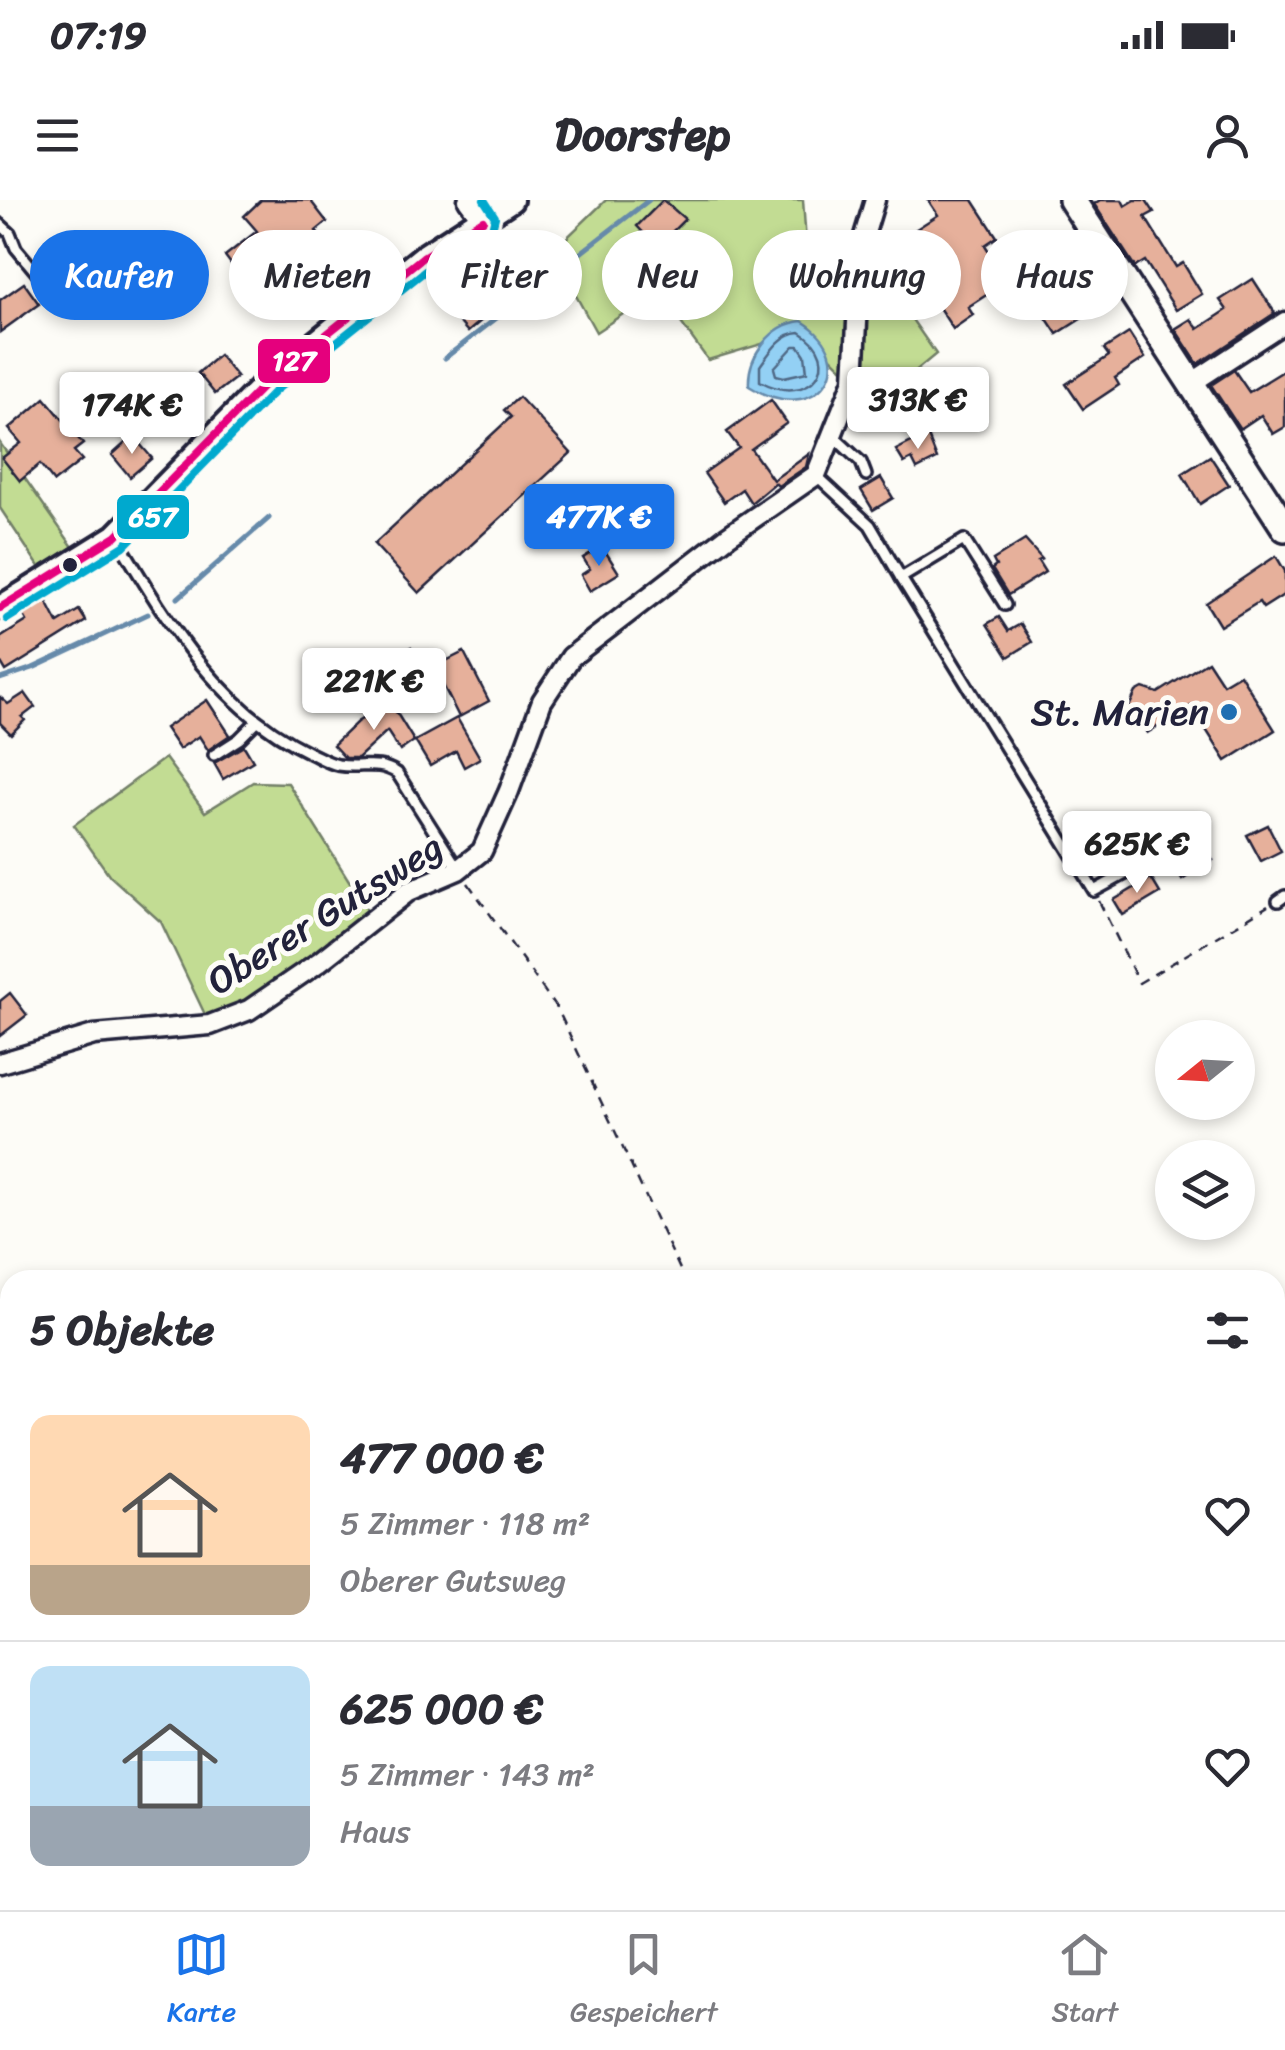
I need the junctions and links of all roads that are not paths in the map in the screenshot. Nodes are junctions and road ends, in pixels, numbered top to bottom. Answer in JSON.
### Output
{"nodes":[{"id":1,"x":468,"y":200,"type":"edge"},
{"id":2,"x":511,"y":200,"type":"edge"},
{"id":3,"x":874,"y":200,"type":"edge"},
{"id":4,"x":1072,"y":200,"type":"edge"},
{"id":5,"x":483,"y":220,"type":"junction"},
{"id":6,"x":0,"y":224,"type":"edge"},
{"id":7,"x":30,"y":263,"type":"edge"},
{"id":8,"x":1285,"y":322,"type":"edge"},
{"id":9,"x":1190,"y":384,"type":"junction"},
{"id":10,"x":833,"y":436,"type":"junction"},
{"id":11,"x":866,"y":474,"type":"dead end"},
{"id":12,"x":816,"y":475,"type":"junction"},
{"id":13,"x":1285,"y":528,"type":"edge"},
{"id":14,"x":116,"y":536,"type":"junction"},
{"id":15,"x":901,"y":578,"type":"junction"},
{"id":16,"x":1005,"y":605,"type":"dead end"},
{"id":17,"x":0,"y":608,"type":"edge"},
{"id":18,"x":257,"y":722,"type":"junction"},
{"id":19,"x":214,"y":755,"type":"dead end"},
{"id":20,"x":1140,"y":866,"type":"dead end"},
{"id":21,"x":458,"y":870,"type":"junction"},
{"id":22,"x":0,"y":1063,"type":"edge"}],
"edges":[{"from":1,"to":5,"type":"street"},
{"from":2,"to":5,"type":"street"},
{"from":3,"to":10,"type":"street"},
{"from":4,"to":9,"type":"main road"},
{"from":5,"to":14,"type":"street"},
{"from":6,"to":7,"type":"lane"},
{"from":8,"to":9,"type":"street"},
{"from":9,"to":13,"type":"main road"},
{"from":10,"to":11,"type":"lane"},
{"from":10,"to":12,"type":"street"},
{"from":12,"to":15,"type":"lane"},
{"from":12,"to":21,"type":"street","name":"Oberer Gutsweg"},
{"from":14,"to":17,"type":"street"},
{"from":14,"to":18,"type":"lane"},
{"from":15,"to":16,"type":"lane"},
{"from":15,"to":20,"type":"lane"},
{"from":18,"to":19,"type":"lane"},
{"from":18,"to":21,"type":"lane"},
{"from":21,"to":22,"type":"street","name":"Oberer Gutsweg"}]}
